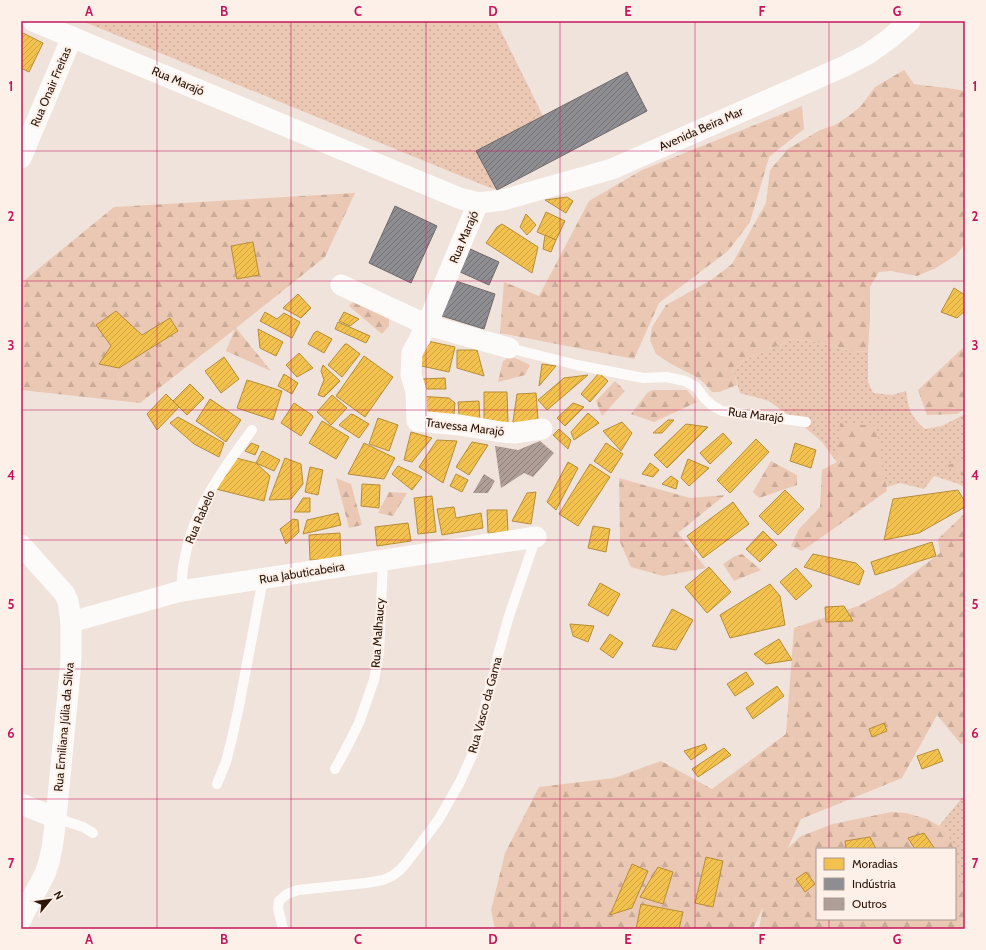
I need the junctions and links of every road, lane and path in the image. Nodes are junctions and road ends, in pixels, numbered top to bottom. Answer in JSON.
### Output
{"nodes":[{"id":1,"x":33,"y":21,"type":"edge"},
{"id":2,"x":910,"y":21,"type":"edge"},
{"id":3,"x":72,"y":38,"type":"junction"},
{"id":4,"x":21,"y":158,"type":"edge"},
{"id":5,"x":478,"y":203,"type":"junction"},
{"id":6,"x":341,"y":285,"type":"dead end"},
{"id":7,"x":427,"y":325,"type":"junction"},
{"id":8,"x":509,"y":348,"type":"joint"},
{"id":9,"x":806,"y":422,"type":"dead end"},
{"id":10,"x":542,"y":429,"type":"dead end"},
{"id":11,"x":252,"y":430,"type":"dead end"},
{"id":12,"x":536,"y":536,"type":"joint"},
{"id":13,"x":21,"y":545,"type":"edge"},
{"id":14,"x":383,"y":560,"type":"junction"},
{"id":15,"x":263,"y":579,"type":"junction"},
{"id":16,"x":181,"y":591,"type":"junction"},
{"id":17,"x":70,"y":622,"type":"junction"},
{"id":18,"x":335,"y":769,"type":"dead end"},
{"id":19,"x":217,"y":784,"type":"dead end"},
{"id":20,"x":21,"y":804,"type":"edge"},
{"id":21,"x":56,"y":818,"type":"junction"},
{"id":22,"x":93,"y":833,"type":"dead end"},
{"id":23,"x":22,"y":915,"type":"edge"},
{"id":24,"x":283,"y":929,"type":"edge"}],
"edges":[{"from":1,"to":3,"type":"street","name":"Rua Marajó"},
{"from":2,"to":5,"type":"street","name":"Avenida Beira Mar"},
{"from":3,"to":4,"type":"street","name":"Rua Onair Freitas"},
{"from":3,"to":5,"type":"street","name":"Rua Marajó"},
{"from":5,"to":7,"type":"street","name":"Rua Marajó"},
{"from":6,"to":7,"type":"street"},
{"from":7,"to":8,"type":"street","name":"Rua Marajó"},
{"from":7,"to":10,"type":"street","name":"Travessa Marajó"},
{"from":8,"to":9,"type":"lane","name":"Rua Marajó"},
{"from":11,"to":16,"type":"lane","name":"Rua Rabelo"},
{"from":12,"to":14,"type":"street","name":"Rua Jabuticabeira"},
{"from":12,"to":24,"type":"lane","name":"Rua Vasco da Gama"},
{"from":13,"to":17,"type":"street","name":"Rua Emiliana Júlia da Silva"},
{"from":14,"to":15,"type":"street","name":"Rua Jabuticabeira"},
{"from":14,"to":18,"type":"lane","name":"Rua Malhaucy"},
{"from":15,"to":16,"type":"street","name":"Rua Jabuticabeira"},
{"from":15,"to":19,"type":"lane"},
{"from":16,"to":17,"type":"street","name":"Rua Jabuticabeira"},
{"from":17,"to":21,"type":"street","name":"Rua Emiliana Júlia da Silva"},
{"from":20,"to":21,"type":"street"},
{"from":21,"to":22,"type":"lane"},
{"from":21,"to":23,"type":"street","name":"Rua Emiliana Júlia da Silva"}]}
